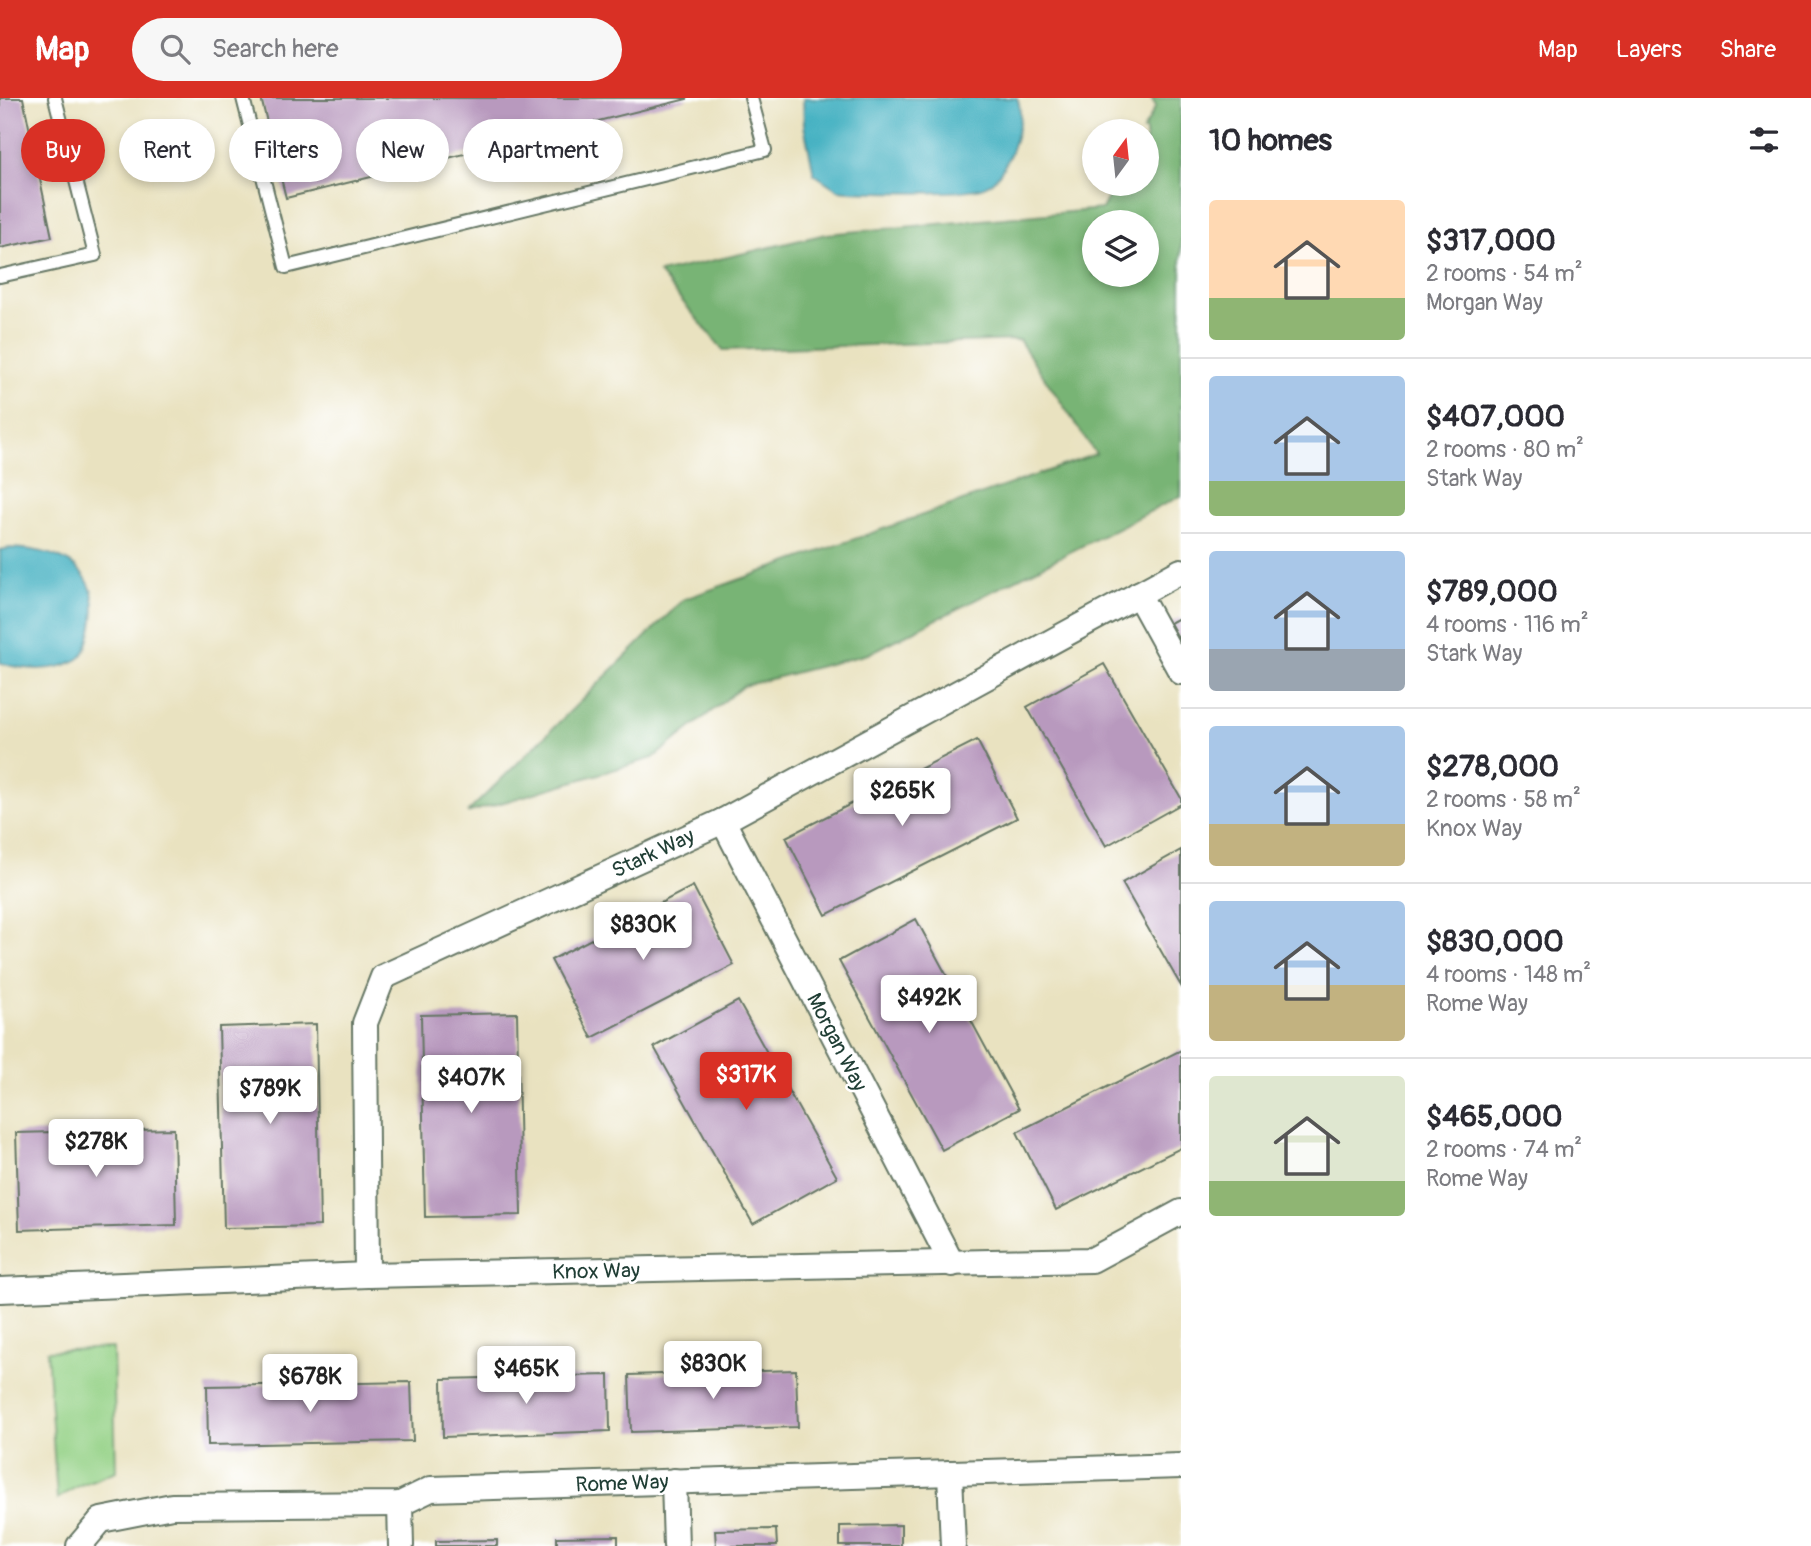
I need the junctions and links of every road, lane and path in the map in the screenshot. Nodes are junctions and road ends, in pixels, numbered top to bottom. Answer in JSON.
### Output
{"nodes":[{"id":1,"x":55,"y":98,"type":"edge"},
{"id":2,"x":243,"y":98,"type":"edge"},
{"id":3,"x":751,"y":98,"type":"edge"},
{"id":4,"x":0,"y":276,"type":"edge"},
{"id":5,"x":1181,"y":570,"type":"edge"},
{"id":6,"x":1138,"y":594,"type":"junction"},
{"id":7,"x":1181,"y":672,"type":"edge"},
{"id":8,"x":723,"y":821,"type":"junction"},
{"id":9,"x":1181,"y":1212,"type":"edge"},
{"id":10,"x":951,"y":1264,"type":"junction"},
{"id":11,"x":367,"y":1275,"type":"junction"},
{"id":12,"x":0,"y":1290,"type":"edge"},
{"id":13,"x":1181,"y":1466,"type":"edge"},
{"id":14,"x":950,"y":1473,"type":"junction"},
{"id":15,"x":674,"y":1481,"type":"junction"},
{"id":16,"x":400,"y":1504,"type":"junction"},
{"id":17,"x":79,"y":1546,"type":"edge"},
{"id":18,"x":401,"y":1546,"type":"edge"},
{"id":19,"x":676,"y":1546,"type":"edge"},
{"id":20,"x":953,"y":1546,"type":"edge"}],
"edges":[{"from":1,"to":4,"type":"lane"},
{"from":2,"to":3,"type":"lane"},
{"from":5,"to":6,"type":"street","name":"Stark Way"},
{"from":6,"to":7,"type":"street"},
{"from":6,"to":8,"type":"street","name":"Stark Way"},
{"from":8,"to":10,"type":"street","name":"Morgan Way"},
{"from":8,"to":11,"type":"street","name":"Stark Way"},
{"from":9,"to":10,"type":"street","name":"Knox Way"},
{"from":10,"to":11,"type":"street","name":"Knox Way"},
{"from":11,"to":12,"type":"street","name":"Knox Way"},
{"from":13,"to":14,"type":"street","name":"Rome Way"},
{"from":14,"to":15,"type":"street","name":"Rome Way"},
{"from":14,"to":20,"type":"street"},
{"from":15,"to":16,"type":"street","name":"Rome Way"},
{"from":15,"to":19,"type":"street"},
{"from":16,"to":17,"type":"street","name":"Rome Way"},
{"from":16,"to":18,"type":"street"}]}
